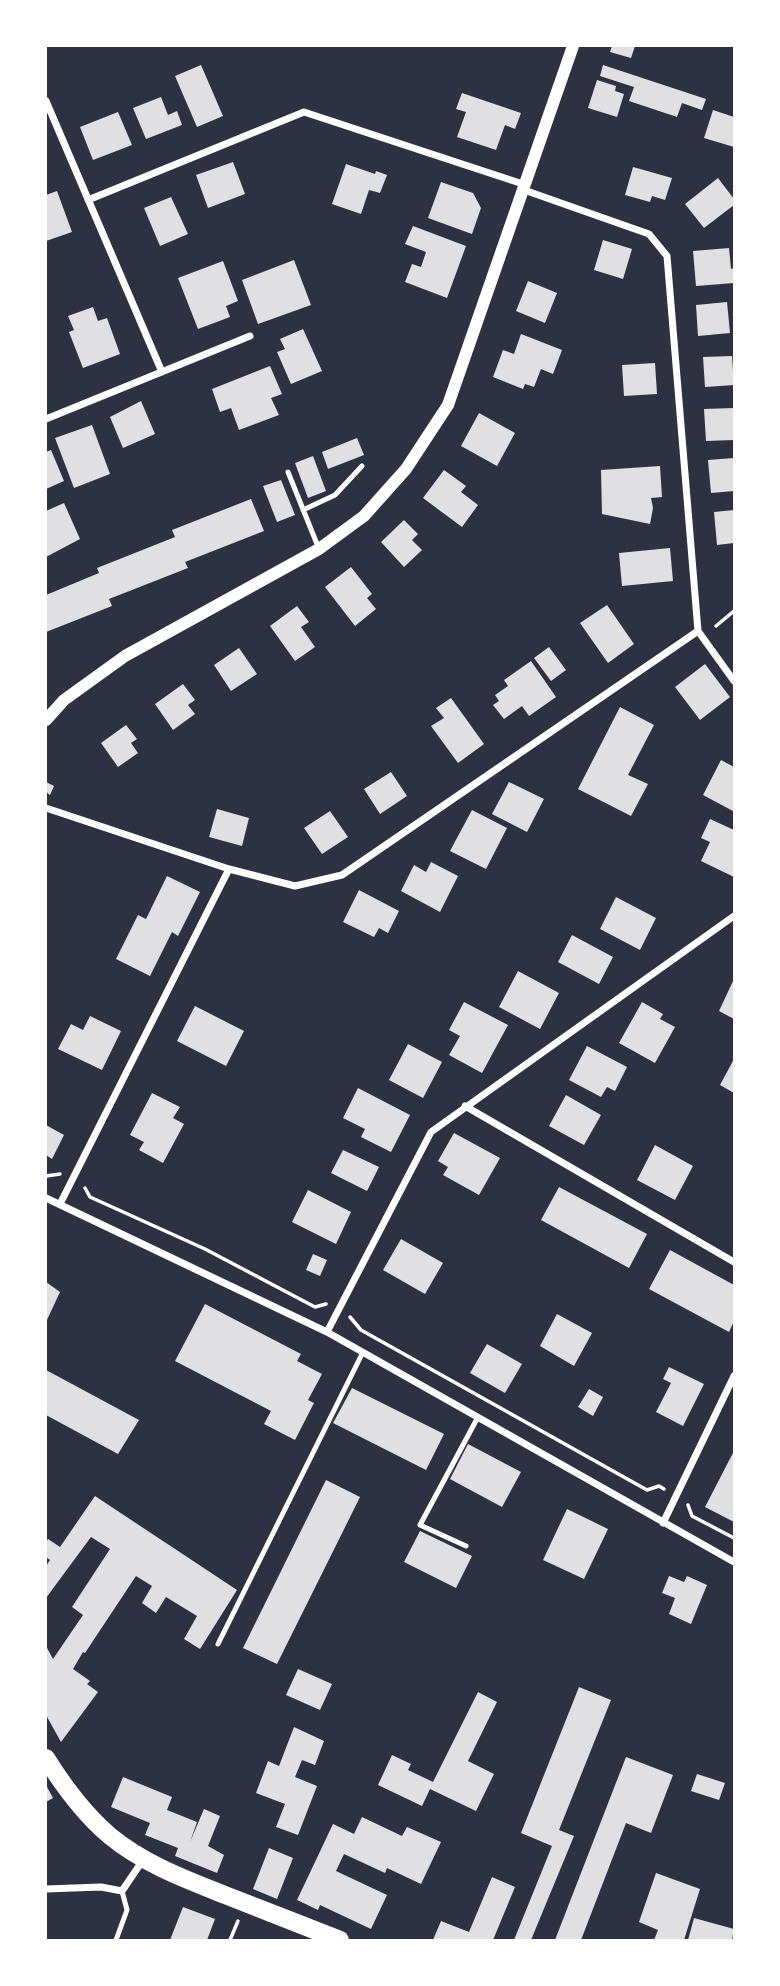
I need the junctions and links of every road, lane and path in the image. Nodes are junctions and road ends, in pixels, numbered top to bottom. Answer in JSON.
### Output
{"nodes":[{"id":1,"x":573,"y":46,"type":"edge"},
{"id":2,"x":46,"y":101,"type":"edge"},
{"id":3,"x":525,"y":188,"type":"junction"},
{"id":4,"x":88,"y":200,"type":"junction"},
{"id":5,"x":250,"y":336,"type":"dead end"},
{"id":6,"x":162,"y":372,"type":"junction"},
{"id":7,"x":46,"y":419,"type":"edge"},
{"id":8,"x":362,"y":466,"type":"dead end"},
{"id":9,"x":288,"y":472,"type":"dead end"},
{"id":10,"x":303,"y":510,"type":"junction"},
{"id":11,"x":319,"y":549,"type":"junction"},
{"id":12,"x":734,"y":611,"type":"edge"},
{"id":13,"x":716,"y":626,"type":"dead end"},
{"id":14,"x":698,"y":631,"type":"junction"},
{"id":15,"x":734,"y":681,"type":"edge"},
{"id":16,"x":46,"y":720,"type":"edge"},
{"id":17,"x":46,"y":808,"type":"edge"},
{"id":18,"x":229,"y":869,"type":"junction"},
{"id":19,"x":734,"y":916,"type":"edge"},
{"id":20,"x":465,"y":1107,"type":"junction"},
{"id":21,"x":46,"y":1198,"type":"edge"},
{"id":22,"x":60,"y":1204,"type":"junction"},
{"id":23,"x":734,"y":1262,"type":"edge"},
{"id":24,"x":327,"y":1332,"type":"junction"},
{"id":25,"x":363,"y":1352,"type":"junction"},
{"id":26,"x":734,"y":1376,"type":"edge"},
{"id":27,"x":478,"y":1417,"type":"junction"},
{"id":28,"x":663,"y":1522,"type":"junction"},
{"id":29,"x":466,"y":1546,"type":"dead end"},
{"id":30,"x":734,"y":1562,"type":"edge"},
{"id":31,"x":218,"y":1644,"type":"dead end"},
{"id":32,"x":46,"y":1758,"type":"edge"},
{"id":33,"x":143,"y":1859,"type":"junction"},
{"id":34,"x":46,"y":1889,"type":"edge"},
{"id":35,"x":122,"y":1891,"type":"junction"},
{"id":36,"x":116,"y":1941,"type":"edge"},
{"id":37,"x":340,"y":1941,"type":"edge"}],
"edges":[{"from":1,"to":3,"type":"street"},
{"from":2,"to":4,"type":"street"},
{"from":3,"to":4,"type":"street"},
{"from":3,"to":11,"type":"street"},
{"from":3,"to":14,"type":"street"},
{"from":4,"to":6,"type":"street"},
{"from":5,"to":6,"type":"street"},
{"from":6,"to":7,"type":"street"},
{"from":8,"to":10,"type":"lane"},
{"from":9,"to":10,"type":"lane"},
{"from":10,"to":11,"type":"lane"},
{"from":11,"to":16,"type":"street"},
{"from":12,"to":13,"type":"path"},
{"from":14,"to":15,"type":"street"},
{"from":14,"to":18,"type":"street"},
{"from":17,"to":18,"type":"street"},
{"from":18,"to":22,"type":"street"},
{"from":19,"to":20,"type":"street"},
{"from":20,"to":23,"type":"street"},
{"from":20,"to":24,"type":"street"},
{"from":21,"to":22,"type":"street"},
{"from":22,"to":24,"type":"street"},
{"from":24,"to":25,"type":"street"},
{"from":25,"to":27,"type":"street"},
{"from":25,"to":31,"type":"lane"},
{"from":26,"to":28,"type":"street"},
{"from":27,"to":28,"type":"street"},
{"from":27,"to":29,"type":"lane"},
{"from":28,"to":30,"type":"street"},
{"from":32,"to":33,"type":"main road"},
{"from":33,"to":35,"type":"street"},
{"from":33,"to":37,"type":"main road"},
{"from":34,"to":35,"type":"street"},
{"from":35,"to":36,"type":"lane"}]}
